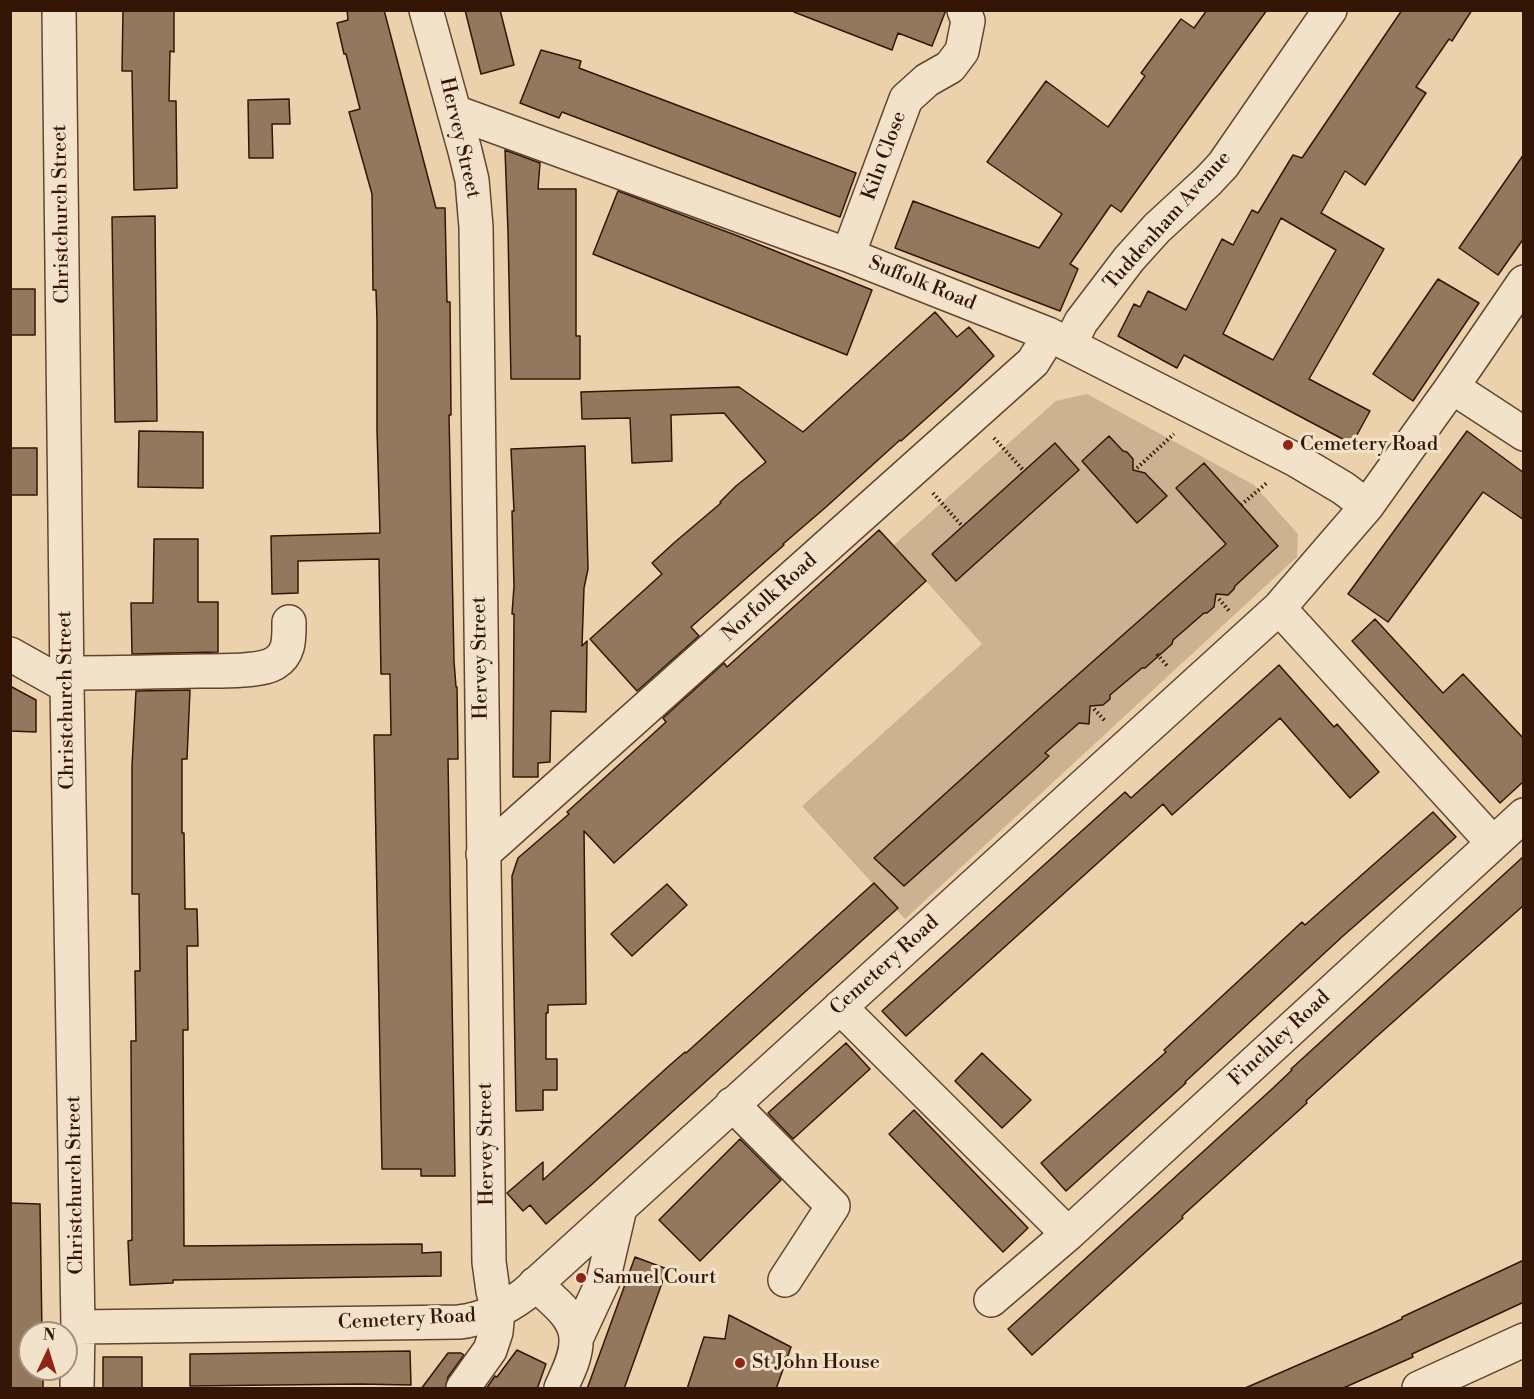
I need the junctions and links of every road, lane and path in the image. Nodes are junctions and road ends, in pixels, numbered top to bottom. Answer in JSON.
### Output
{"nodes":[{"id":1,"x":59,"y":10,"type":"edge"},
{"id":2,"x":426,"y":10,"type":"edge"},
{"id":3,"x":964,"y":10,"type":"edge"},
{"id":4,"x":1330,"y":10,"type":"edge"},
{"id":5,"x":455,"y":112,"type":"junction"},
{"id":6,"x":848,"y":255,"type":"junction"},
{"id":7,"x":1524,"y":282,"type":"edge"},
{"id":8,"x":1059,"y":339,"type":"junction"},
{"id":9,"x":1452,"y":387,"type":"junction"},
{"id":10,"x":1175,"y":434,"type":"dead end"},
{"id":11,"x":1524,"y":434,"type":"edge"},
{"id":12,"x":993,"y":436,"type":"dead end"},
{"id":13,"x":1137,"y":468,"type":"dead end"},
{"id":14,"x":1024,"y":471,"type":"dead end"},
{"id":15,"x":1275,"y":475,"type":"dead end"},
{"id":16,"x":931,"y":491,"type":"dead end"},
{"id":17,"x":1241,"y":505,"type":"dead end"},
{"id":18,"x":1367,"y":506,"type":"junction"},
{"id":19,"x":962,"y":526,"type":"dead end"},
{"id":20,"x":1279,"y":608,"type":"junction"},
{"id":21,"x":289,"y":622,"type":"dead end"},
{"id":22,"x":10,"y":654,"type":"edge"},
{"id":23,"x":67,"y":680,"type":"junction"},
{"id":24,"x":1524,"y":815,"type":"edge"},
{"id":25,"x":1492,"y":843,"type":"junction"},
{"id":26,"x":483,"y":854,"type":"junction"},
{"id":27,"x":840,"y":1007,"type":"junction"},
{"id":28,"x":732,"y":1104,"type":"junction"},
{"id":29,"x":621,"y":1208,"type":"junction"},
{"id":30,"x":1068,"y":1234,"type":"junction"},
{"id":31,"x":785,"y":1280,"type":"dead end"},
{"id":32,"x":536,"y":1284,"type":"junction"},
{"id":33,"x":991,"y":1300,"type":"dead end"},
{"id":34,"x":498,"y":1311,"type":"junction"},
{"id":35,"x":78,"y":1321,"type":"edge"},
{"id":36,"x":78,"y":1327,"type":"edge"},
{"id":37,"x":576,"y":1339,"type":"junction"},
{"id":38,"x":1524,"y":1340,"type":"edge"},
{"id":39,"x":463,"y":1389,"type":"edge"},
{"id":40,"x":561,"y":1389,"type":"edge"},
{"id":41,"x":1419,"y":1389,"type":"edge"}],
"edges":[{"from":1,"to":23,"type":"street","name":"Christchurch Street"},
{"from":2,"to":5,"type":"street","name":"Hervey Street"},
{"from":3,"to":6,"type":"street","name":"Kiln Close"},
{"from":4,"to":8,"type":"street","name":"Tuddenham Avenue"},
{"from":5,"to":6,"type":"street","name":"Suffolk Road"},
{"from":5,"to":26,"type":"street","name":"Hervey Street"},
{"from":6,"to":8,"type":"street","name":"Suffolk Road"},
{"from":7,"to":9,"type":"street","name":"Cemetery Road"},
{"from":8,"to":18,"type":"street","name":"Suffolk Road"},
{"from":8,"to":26,"type":"street","name":"Norfolk Road"},
{"from":9,"to":11,"type":"street"},
{"from":9,"to":18,"type":"street","name":"Cemetery Road"},
{"from":10,"to":13,"type":"path"},
{"from":12,"to":14,"type":"path"},
{"from":15,"to":17,"type":"path"},
{"from":16,"to":19,"type":"path"},
{"from":18,"to":20,"type":"street","name":"Cemetery Road"},
{"from":20,"to":25,"type":"street"},
{"from":20,"to":27,"type":"street","name":"Cemetery Road"},
{"from":21,"to":23,"type":"street"},
{"from":22,"to":23,"type":"street"},
{"from":23,"to":35,"type":"street","name":"Christchurch Street"},
{"from":24,"to":25,"type":"street","name":"Finchley Road"},
{"from":25,"to":30,"type":"street","name":"Finchley Road"},
{"from":26,"to":34,"type":"street","name":"Hervey Street"},
{"from":27,"to":28,"type":"street","name":"Cemetery Road"},
{"from":27,"to":30,"type":"street"},
{"from":28,"to":29,"type":"street","name":"Cemetery Road"},
{"from":28,"to":31,"type":"street"},
{"from":29,"to":32,"type":"street","name":"Cemetery Road"},
{"from":29,"to":37,"type":"street"},
{"from":30,"to":33,"type":"street","name":"Finchley Road"},
{"from":32,"to":34,"type":"street","name":"Cemetery Road"},
{"from":32,"to":37,"type":"street"},
{"from":34,"to":36,"type":"street","name":"Cemetery Road"},
{"from":34,"to":39,"type":"street"},
{"from":37,"to":40,"type":"street"},
{"from":38,"to":41,"type":"street"}]}
